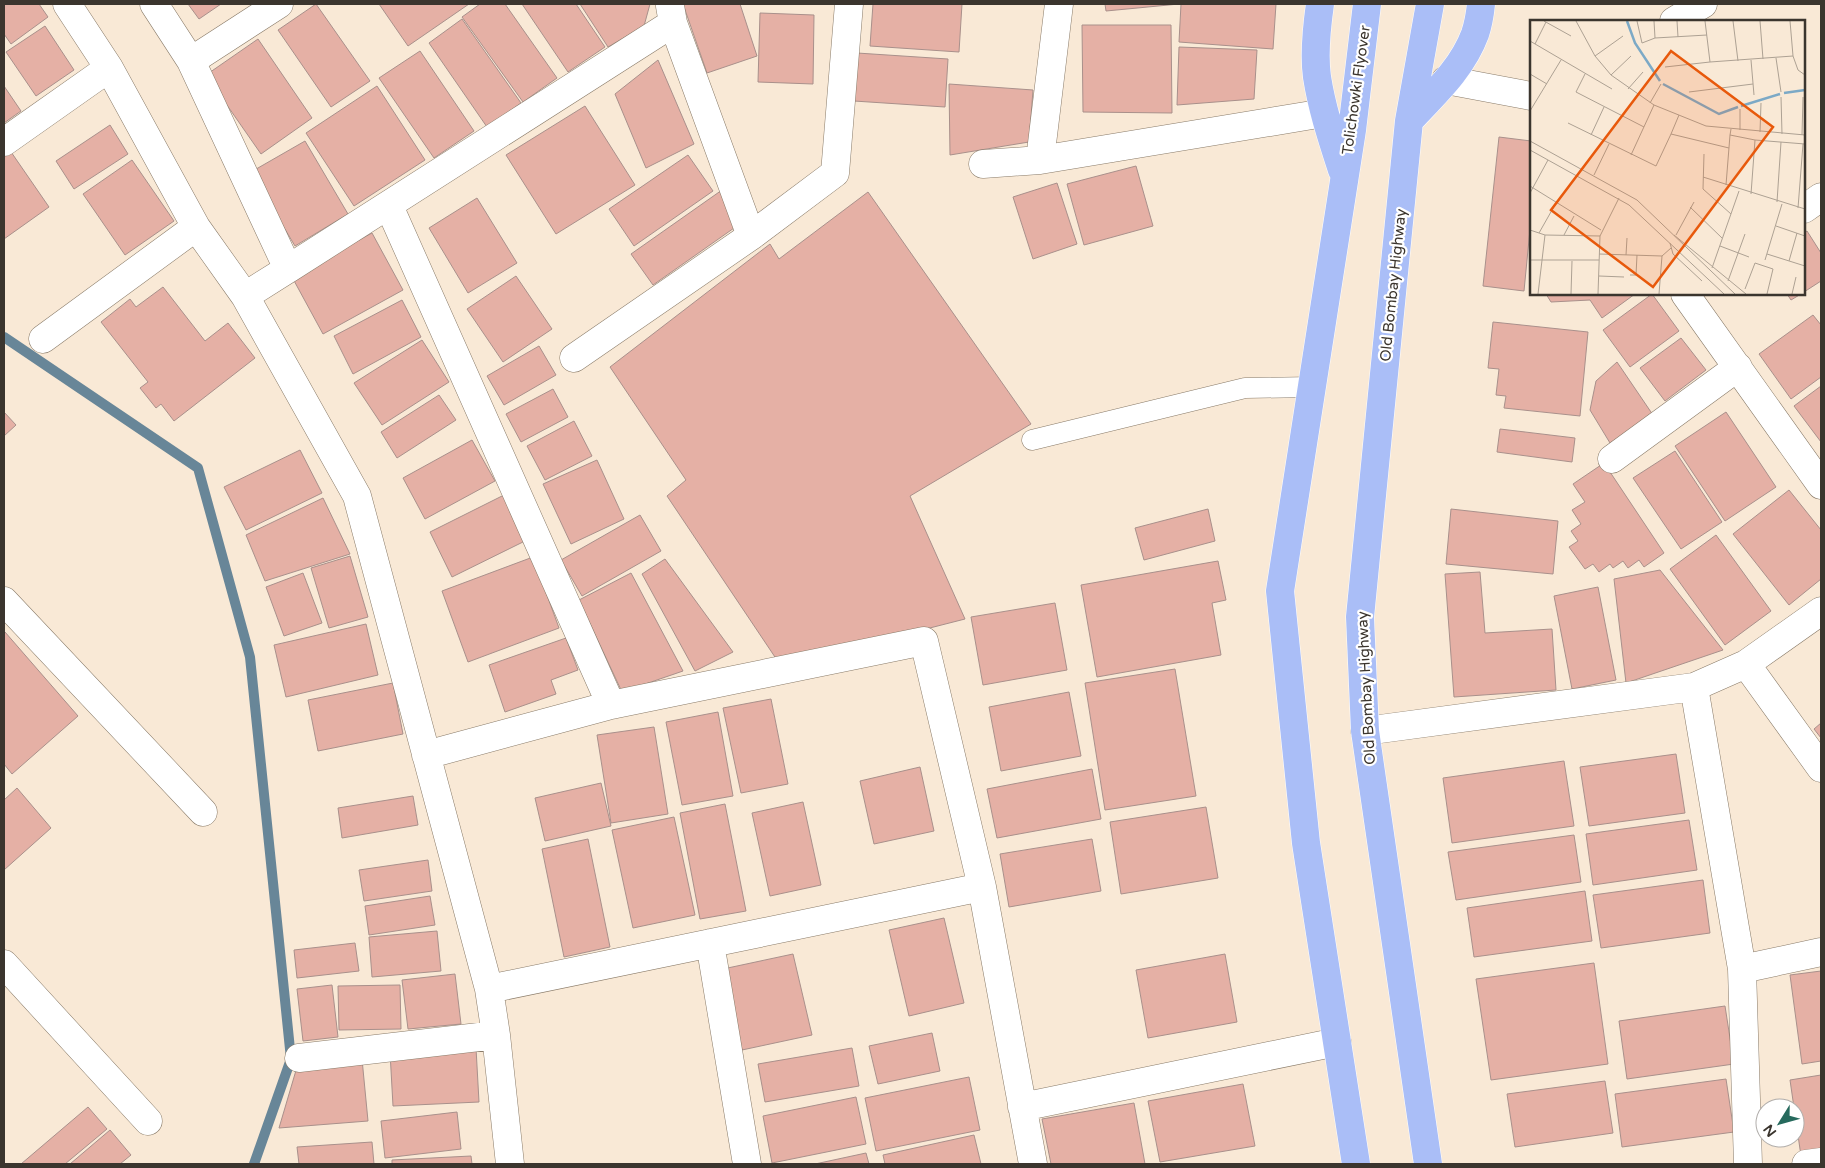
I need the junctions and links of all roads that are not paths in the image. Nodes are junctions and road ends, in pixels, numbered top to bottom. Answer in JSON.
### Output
{"nodes":[{"id":1,"x":67,"y":4,"type":"edge"},
{"id":2,"x":154,"y":4,"type":"edge"},
{"id":3,"x":280,"y":4,"type":"edge"},
{"id":4,"x":849,"y":4,"type":"edge"},
{"id":5,"x":1059,"y":4,"type":"edge"},
{"id":6,"x":1320,"y":4,"type":"edge"},
{"id":7,"x":1430,"y":4,"type":"edge"},
{"id":8,"x":1481,"y":4,"type":"edge"},
{"id":9,"x":1703,"y":4,"type":"edge"},
{"id":10,"x":671,"y":13,"type":"edge"},
{"id":11,"x":1366,"y":13,"type":"edge"},
{"id":12,"x":1676,"y":20,"type":"edge"},
{"id":13,"x":191,"y":62,"type":"junction"},
{"id":14,"x":109,"y":68,"type":"junction"},
{"id":15,"x":1446,"y":80,"type":"junction"},
{"id":16,"x":1530,"y":96,"type":"edge"},
{"id":17,"x":1324,"y":113,"type":"junction"},
{"id":18,"x":1409,"y":121,"type":"junction"},
{"id":19,"x":4,"y":142,"type":"edge"},
{"id":20,"x":1040,"y":160,"type":"junction"},
{"id":21,"x":983,"y":164,"type":"dead end"},
{"id":22,"x":1344,"y":176,"type":"junction"},
{"id":23,"x":1821,"y":197,"type":"edge"},
{"id":24,"x":389,"y":206,"type":"junction"},
{"id":25,"x":1805,"y":208,"type":"edge"},
{"id":26,"x":196,"y":227,"type":"junction"},
{"id":27,"x":752,"y":236,"type":"junction"},
{"id":28,"x":288,"y":269,"type":"junction"},
{"id":29,"x":1686,"y":295,"type":"edge"},
{"id":30,"x":245,"y":296,"type":"junction"},
{"id":31,"x":43,"y":340,"type":"dead end"},
{"id":32,"x":574,"y":358,"type":"dead end"},
{"id":33,"x":1738,"y":367,"type":"junction"},
{"id":34,"x":1312,"y":387,"type":"junction"},
{"id":35,"x":1032,"y":440,"type":"dead end"},
{"id":36,"x":1612,"y":459,"type":"dead end"},
{"id":37,"x":1821,"y":485,"type":"edge"},
{"id":38,"x":4,"y":601,"type":"edge"},
{"id":39,"x":1821,"y":611,"type":"edge"},
{"id":40,"x":1746,"y":664,"type":"junction"},
{"id":41,"x":1694,"y":686,"type":"junction"},
{"id":42,"x":611,"y":705,"type":"junction"},
{"id":43,"x":1365,"y":731,"type":"junction"},
{"id":44,"x":426,"y":754,"type":"junction"},
{"id":45,"x":1821,"y":768,"type":"edge"},
{"id":46,"x":203,"y":812,"type":"dead end"},
{"id":47,"x":982,"y":887,"type":"junction"},
{"id":48,"x":710,"y":943,"type":"junction"},
{"id":49,"x":1821,"y":952,"type":"edge"},
{"id":50,"x":4,"y":964,"type":"edge"},
{"id":51,"x":1742,"y":969,"type":"junction"},
{"id":52,"x":489,"y":989,"type":"junction"},
{"id":53,"x":496,"y":1035,"type":"junction"},
{"id":54,"x":1337,"y":1042,"type":"junction"},
{"id":55,"x":299,"y":1058,"type":"dead end"},
{"id":56,"x":1022,"y":1107,"type":"junction"},
{"id":57,"x":148,"y":1121,"type":"dead end"},
{"id":58,"x":1821,"y":1162,"type":"edge"},
{"id":59,"x":510,"y":1164,"type":"edge"},
{"id":60,"x":746,"y":1164,"type":"edge"},
{"id":61,"x":1032,"y":1164,"type":"edge"},
{"id":62,"x":1356,"y":1164,"type":"edge"},
{"id":63,"x":1428,"y":1164,"type":"edge"},
{"id":64,"x":1748,"y":1164,"type":"edge"},
{"id":65,"x":1806,"y":1164,"type":"edge"}],
"edges":[{"from":1,"to":14,"type":"street"},
{"from":2,"to":13,"type":"street"},
{"from":3,"to":13,"type":"street"},
{"from":4,"to":27,"type":"street"},
{"from":5,"to":20,"type":"street"},
{"from":6,"to":17,"type":"main road"},
{"from":7,"to":18,"type":"main road"},
{"from":8,"to":15,"type":"main road"},
{"from":9,"to":12,"type":"street"},
{"from":10,"to":24,"type":"street"},
{"from":10,"to":27,"type":"street"},
{"from":11,"to":22,"type":"main road","name":"Tolichowki Flyover"},
{"from":13,"to":28,"type":"street"},
{"from":14,"to":19,"type":"street"},
{"from":14,"to":26,"type":"street"},
{"from":15,"to":16,"type":"street"},
{"from":15,"to":18,"type":"main road"},
{"from":17,"to":20,"type":"street"},
{"from":17,"to":22,"type":"main road"},
{"from":18,"to":43,"type":"main road","name":"Old Bombay Highway"},
{"from":20,"to":21,"type":"street"},
{"from":22,"to":34,"type":"main road"},
{"from":23,"to":25,"type":"street"},
{"from":24,"to":28,"type":"street"},
{"from":24,"to":42,"type":"street"},
{"from":26,"to":30,"type":"street"},
{"from":26,"to":31,"type":"street"},
{"from":27,"to":32,"type":"street"},
{"from":28,"to":30,"type":"street"},
{"from":29,"to":33,"type":"street"},
{"from":30,"to":44,"type":"street"},
{"from":33,"to":36,"type":"street"},
{"from":33,"to":37,"type":"street"},
{"from":34,"to":35,"type":"lane"},
{"from":34,"to":54,"type":"main road"},
{"from":38,"to":46,"type":"street"},
{"from":39,"to":40,"type":"street"},
{"from":40,"to":41,"type":"street"},
{"from":40,"to":45,"type":"street"},
{"from":41,"to":43,"type":"street"},
{"from":41,"to":51,"type":"street"},
{"from":42,"to":44,"type":"street"},
{"from":42,"to":47,"type":"street"},
{"from":43,"to":63,"type":"main road","name":"Old Bombay Highway"},
{"from":44,"to":52,"type":"street"},
{"from":47,"to":48,"type":"street"},
{"from":47,"to":56,"type":"street"},
{"from":48,"to":52,"type":"street"},
{"from":48,"to":60,"type":"street"},
{"from":49,"to":51,"type":"street"},
{"from":50,"to":57,"type":"street"},
{"from":51,"to":64,"type":"street"},
{"from":52,"to":53,"type":"street"},
{"from":53,"to":55,"type":"street"},
{"from":53,"to":59,"type":"street"},
{"from":54,"to":56,"type":"street"},
{"from":54,"to":62,"type":"main road"},
{"from":56,"to":61,"type":"street"},
{"from":58,"to":65,"type":"street"}]}
